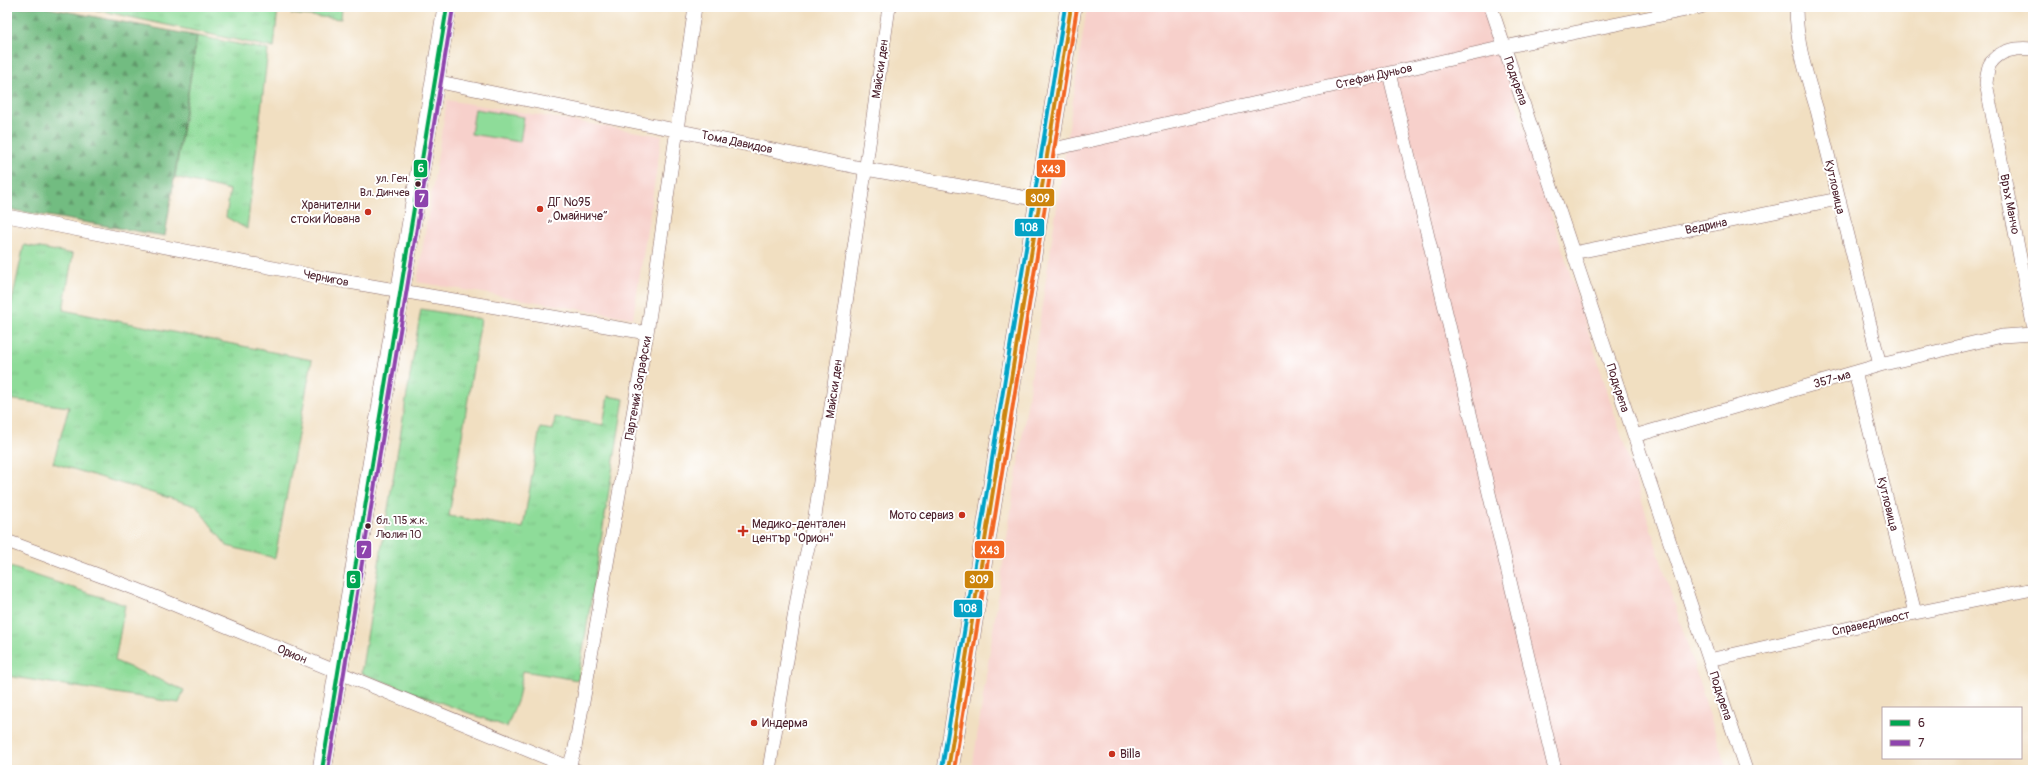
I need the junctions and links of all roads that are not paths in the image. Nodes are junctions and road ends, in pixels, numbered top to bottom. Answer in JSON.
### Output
{"nodes":[{"id":1,"x":447,"y":7,"type":"edge"},
{"id":2,"x":695,"y":7,"type":"edge"},
{"id":3,"x":889,"y":7,"type":"edge"},
{"id":4,"x":1071,"y":7,"type":"edge"},
{"id":5,"x":1491,"y":7,"type":"edge"},
{"id":6,"x":1701,"y":7,"type":"edge"},
{"id":7,"x":1796,"y":7,"type":"edge"},
{"id":8,"x":1504,"y":47,"type":"junction"},
{"id":9,"x":2033,"y":49,"type":"edge"},
{"id":10,"x":1389,"y":73,"type":"junction"},
{"id":11,"x":436,"y":81,"type":"junction"},
{"id":12,"x":676,"y":129,"type":"junction"},
{"id":13,"x":1049,"y":150,"type":"junction"},
{"id":14,"x":866,"y":169,"type":"junction"},
{"id":15,"x":1838,"y":199,"type":"junction"},
{"id":16,"x":1039,"y":200,"type":"junction"},
{"id":17,"x":7,"y":216,"type":"edge"},
{"id":18,"x":1573,"y":253,"type":"junction"},
{"id":19,"x":401,"y":291,"type":"junction"},
{"id":20,"x":2033,"y":324,"type":"edge"},
{"id":21,"x":647,"y":333,"type":"junction"},
{"id":22,"x":2033,"y":334,"type":"edge"},
{"id":23,"x":1880,"y":365,"type":"junction"},
{"id":24,"x":1855,"y":372,"type":"junction"},
{"id":25,"x":1634,"y":436,"type":"junction"},
{"id":26,"x":7,"y":541,"type":"edge"},
{"id":27,"x":2033,"y":588,"type":"edge"},
{"id":28,"x":1915,"y":613,"type":"junction"},
{"id":29,"x":1709,"y":660,"type":"junction"},
{"id":30,"x":338,"y":673,"type":"junction"},
{"id":31,"x":572,"y":768,"type":"edge"},
{"id":32,"x":322,"y":770,"type":"edge"},
{"id":33,"x":769,"y":770,"type":"edge"},
{"id":34,"x":948,"y":770,"type":"edge"},
{"id":35,"x":1555,"y":770,"type":"edge"},
{"id":36,"x":1746,"y":770,"type":"edge"}],
"edges":[{"from":1,"to":11,"type":"street"},
{"from":2,"to":12,"type":"street","name":"Партений Зографски"},
{"from":3,"to":14,"type":"street","name":"Майски ден"},
{"from":4,"to":13,"type":"main road"},
{"from":5,"to":8,"type":"street","name":"Подкрепа"},
{"from":6,"to":8,"type":"street","name":"Стефан Дуньов"},
{"from":7,"to":15,"type":"street","name":"Кутловица"},
{"from":8,"to":10,"type":"street","name":"Стефан Дуньов"},
{"from":8,"to":18,"type":"street","name":"Подкрепа"},
{"from":9,"to":20,"type":"street","name":"Връх Манчо"},
{"from":10,"to":13,"type":"street","name":"Стефан Дуньов"},
{"from":10,"to":35,"type":"street"},
{"from":11,"to":12,"type":"street","name":"Тома Давидов"},
{"from":11,"to":19,"type":"street"},
{"from":12,"to":14,"type":"street","name":"Тома Давидов"},
{"from":12,"to":21,"type":"street","name":"Партений Зографски"},
{"from":13,"to":16,"type":"main road"},
{"from":14,"to":16,"type":"street","name":"Тома Давидов"},
{"from":14,"to":33,"type":"street","name":"Майски ден"},
{"from":15,"to":18,"type":"street","name":"Ведрина"},
{"from":15,"to":23,"type":"street","name":"Кутловица"},
{"from":16,"to":34,"type":"main road"},
{"from":17,"to":19,"type":"street","name":"Чернигов"},
{"from":18,"to":25,"type":"street","name":"Подкрепа"},
{"from":19,"to":21,"type":"street","name":"Чернигов"},
{"from":19,"to":30,"type":"street"},
{"from":21,"to":31,"type":"street","name":"Партений Зографски"},
{"from":22,"to":23,"type":"street","name":"357-ма"},
{"from":23,"to":24,"type":"street","name":"357-ма"},
{"from":24,"to":25,"type":"street","name":"357-ма"},
{"from":24,"to":28,"type":"street","name":"Кутловица"},
{"from":25,"to":29,"type":"street","name":"Подкрепа"},
{"from":26,"to":30,"type":"street","name":"Орион"},
{"from":27,"to":28,"type":"street","name":"Справедливост"},
{"from":28,"to":29,"type":"street","name":"Справедливост"},
{"from":29,"to":36,"type":"street","name":"Подкрепа"},
{"from":30,"to":31,"type":"street","name":"Орион"},
{"from":30,"to":32,"type":"street"}]}
